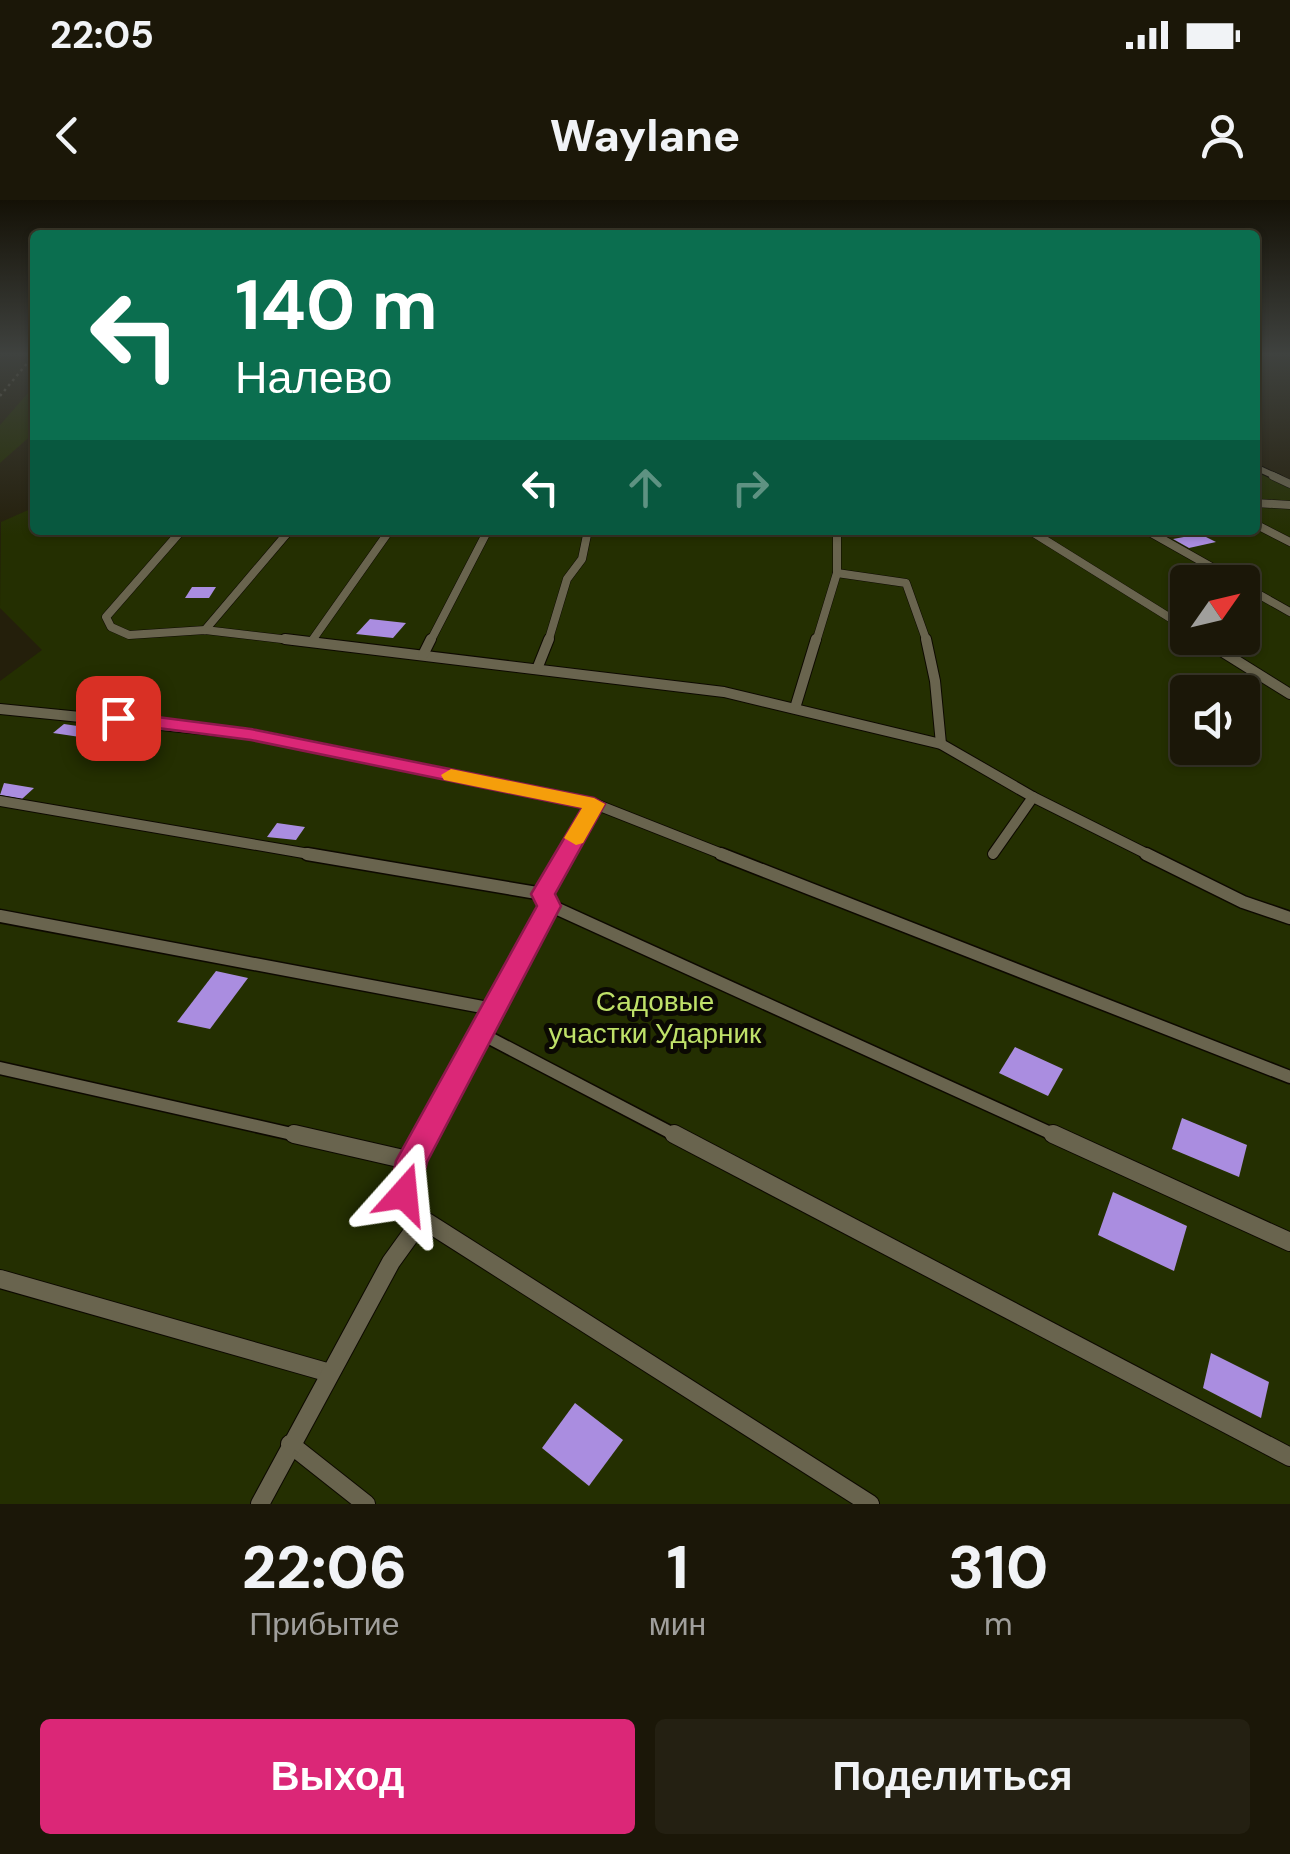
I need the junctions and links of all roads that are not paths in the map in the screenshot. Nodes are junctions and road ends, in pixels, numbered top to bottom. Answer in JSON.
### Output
{"nodes":[{"id":1,"x":1260,"y":469,"type":"edge"},
{"id":2,"x":1290,"y":484,"type":"edge"},
{"id":3,"x":1260,"y":503,"type":"edge"},
{"id":4,"x":1290,"y":504,"type":"edge"},
{"id":5,"x":1260,"y":527,"type":"edge"},
{"id":6,"x":178,"y":535,"type":"edge"},
{"id":7,"x":286,"y":535,"type":"edge"},
{"id":8,"x":386,"y":535,"type":"edge"},
{"id":9,"x":485,"y":535,"type":"edge"},
{"id":10,"x":587,"y":535,"type":"edge"},
{"id":11,"x":838,"y":535,"type":"edge"},
{"id":12,"x":1038,"y":535,"type":"edge"},
{"id":13,"x":1155,"y":535,"type":"edge"},
{"id":14,"x":1290,"y":542,"type":"edge"},
{"id":15,"x":1207,"y":565,"type":"edge"},
{"id":16,"x":837,"y":573,"type":"junction"},
{"id":17,"x":1260,"y":595,"type":"edge"},
{"id":18,"x":1290,"y":612,"type":"edge"},
{"id":19,"x":1170,"y":619,"type":"edge"},
{"id":20,"x":205,"y":630,"type":"junction"},
{"id":21,"x":311,"y":642,"type":"junction"},
{"id":22,"x":423,"y":655,"type":"junction"},
{"id":23,"x":1227,"y":655,"type":"edge"},
{"id":24,"x":537,"y":668,"type":"junction"},
{"id":25,"x":1290,"y":694,"type":"edge"},
{"id":26,"x":796,"y":708,"type":"junction"},
{"id":27,"x":0,"y":709,"type":"edge"},
{"id":28,"x":941,"y":744,"type":"junction"},
{"id":29,"x":1033,"y":797,"type":"junction"},
{"id":30,"x":0,"y":801,"type":"edge"},
{"id":31,"x":594,"y":804,"type":"junction"},
{"id":32,"x":993,"y":854,"type":"dead end"},
{"id":33,"x":546,"y":900,"type":"junction"},
{"id":34,"x":0,"y":916,"type":"edge"},
{"id":35,"x":1290,"y":918,"type":"edge"},
{"id":36,"x":493,"y":1009,"type":"junction"},
{"id":37,"x":480,"y":1033,"type":"junction"},
{"id":38,"x":0,"y":1068,"type":"edge"},
{"id":39,"x":1290,"y":1077,"type":"edge"},
{"id":40,"x":412,"y":1161,"type":"junction"},
{"id":41,"x":422,"y":1218,"type":"junction"},
{"id":42,"x":1290,"y":1242,"type":"edge"},
{"id":43,"x":0,"y":1279,"type":"edge"},
{"id":44,"x":330,"y":1373,"type":"junction"},
{"id":45,"x":290,"y":1444,"type":"junction"},
{"id":46,"x":1290,"y":1457,"type":"edge"},
{"id":47,"x":260,"y":1504,"type":"edge"},
{"id":48,"x":366,"y":1504,"type":"edge"},
{"id":49,"x":870,"y":1504,"type":"edge"}],
"edges":[{"from":1,"to":2,"type":"lane"},
{"from":3,"to":4,"type":"lane"},
{"from":5,"to":14,"type":"lane"},
{"from":6,"to":20,"type":"lane"},
{"from":7,"to":20,"type":"lane"},
{"from":8,"to":21,"type":"lane"},
{"from":9,"to":22,"type":"lane"},
{"from":10,"to":24,"type":"lane"},
{"from":11,"to":16,"type":"lane"},
{"from":12,"to":19,"type":"lane"},
{"from":13,"to":15,"type":"lane"},
{"from":16,"to":26,"type":"lane"},
{"from":16,"to":28,"type":"lane"},
{"from":17,"to":18,"type":"lane"},
{"from":20,"to":21,"type":"lane"},
{"from":21,"to":22,"type":"lane"},
{"from":22,"to":24,"type":"lane"},
{"from":23,"to":25,"type":"lane"},
{"from":24,"to":26,"type":"lane"},
{"from":26,"to":28,"type":"lane"},
{"from":27,"to":31,"type":"lane"},
{"from":28,"to":29,"type":"lane"},
{"from":29,"to":32,"type":"lane"},
{"from":29,"to":35,"type":"lane"},
{"from":30,"to":33,"type":"lane"},
{"from":31,"to":33,"type":"lane"},
{"from":31,"to":39,"type":"lane"},
{"from":33,"to":36,"type":"lane"},
{"from":33,"to":42,"type":"lane"},
{"from":34,"to":36,"type":"lane"},
{"from":36,"to":37,"type":"lane"},
{"from":37,"to":40,"type":"lane"},
{"from":37,"to":46,"type":"lane"},
{"from":38,"to":40,"type":"lane"},
{"from":40,"to":41,"type":"lane"},
{"from":41,"to":44,"type":"lane"},
{"from":41,"to":49,"type":"lane"},
{"from":43,"to":44,"type":"lane"},
{"from":44,"to":45,"type":"lane"},
{"from":45,"to":47,"type":"lane"},
{"from":45,"to":48,"type":"lane"}]}
